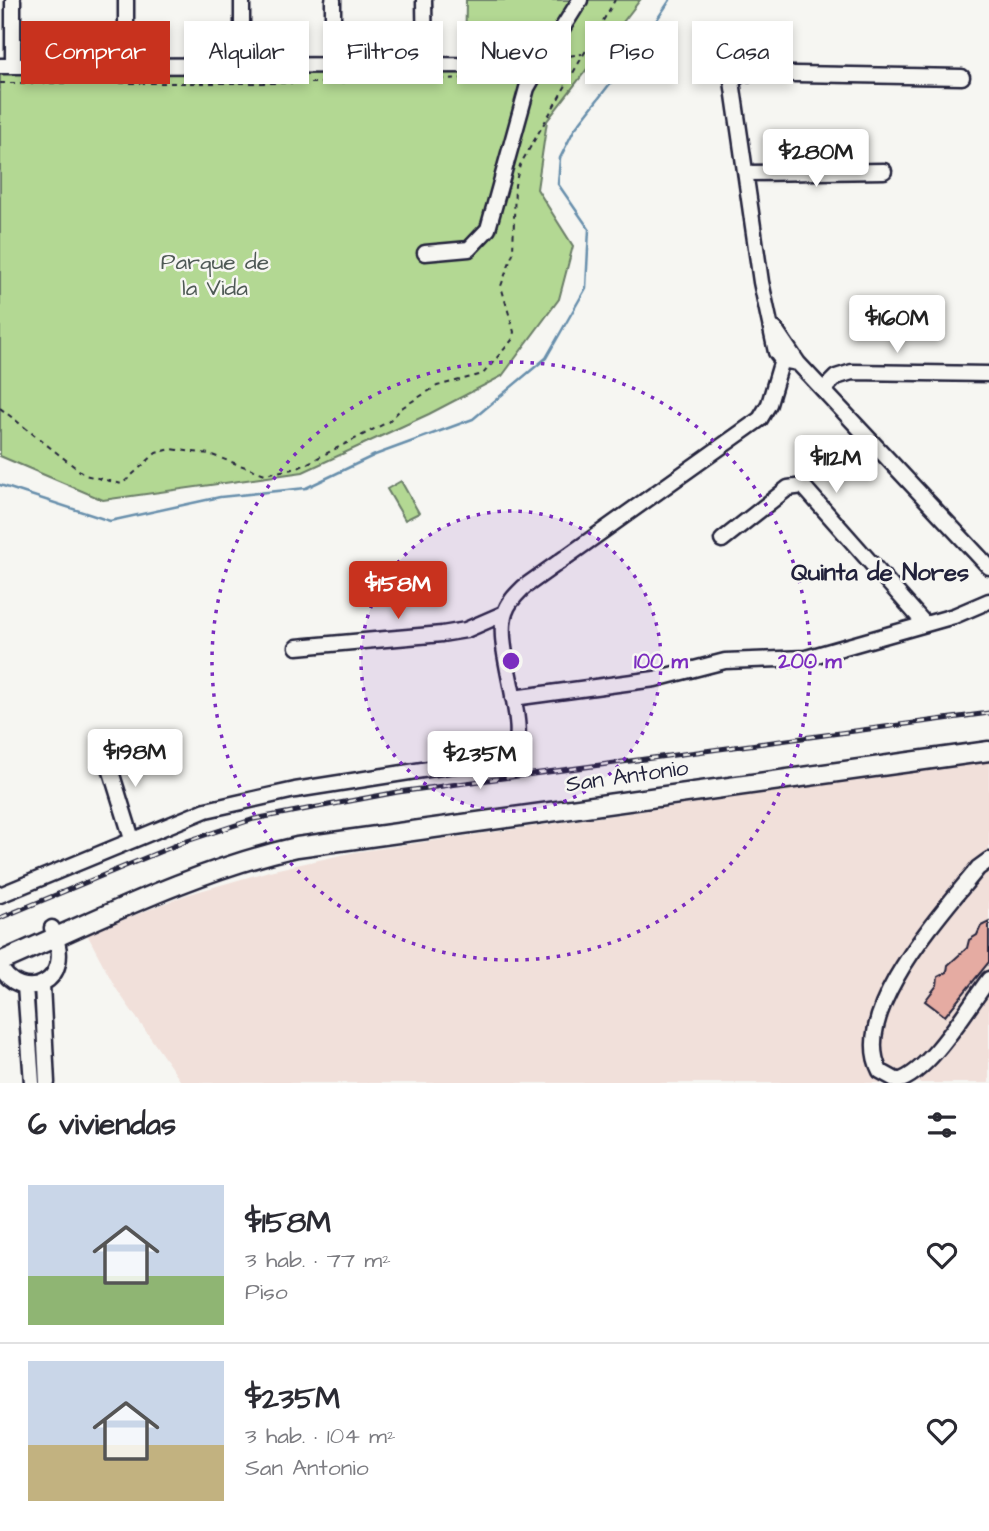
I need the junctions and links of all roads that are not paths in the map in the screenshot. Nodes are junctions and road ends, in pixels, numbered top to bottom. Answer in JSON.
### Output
{"nodes":[{"id":1,"x":13,"y":0,"type":"edge"},
{"id":2,"x":126,"y":0,"type":"edge"},
{"id":3,"x":242,"y":0,"type":"edge"},
{"id":4,"x":333,"y":0,"type":"edge"},
{"id":5,"x":425,"y":0,"type":"edge"},
{"id":6,"x":580,"y":0,"type":"edge"},
{"id":7,"x":126,"y":21,"type":"edge"},
{"id":8,"x":242,"y":21,"type":"edge"},
{"id":9,"x":333,"y":21,"type":"edge"},
{"id":10,"x":425,"y":21,"type":"edge"},
{"id":11,"x":567,"y":21,"type":"edge"},
{"id":12,"x":7,"y":66,"type":"edge"},
{"id":13,"x":962,"y":77,"type":"dead end"},
{"id":14,"x":529,"y":84,"type":"edge"},
{"id":15,"x":884,"y":171,"type":"dead end"},
{"id":16,"x":747,"y":173,"type":"junction"},
{"id":17,"x":425,"y":253,"type":"dead end"},
{"id":18,"x":767,"y":309,"type":"junction"},
{"id":19,"x":782,"y":360,"type":"junction"},
{"id":20,"x":798,"y":363,"type":"junction"},
{"id":21,"x":989,"y":374,"type":"edge"},
{"id":22,"x":824,"y":389,"type":"junction"},
{"id":23,"x":722,"y":540,"type":"dead end"},
{"id":24,"x":989,"y":567,"type":"edge"},
{"id":25,"x":989,"y":601,"type":"edge"},
{"id":26,"x":505,"y":613,"type":"junction"},
{"id":27,"x":925,"y":624,"type":"junction"},
{"id":28,"x":297,"y":647,"type":"dead end"},
{"id":29,"x":513,"y":698,"type":"junction"},
{"id":30,"x":989,"y":741,"type":"edge"},
{"id":31,"x":104,"y":749,"type":"dead end"},
{"id":32,"x":989,"y":751,"type":"edge"},
{"id":33,"x":132,"y":839,"type":"junction"},
{"id":34,"x":989,"y":860,"type":"edge"},
{"id":35,"x":1,"y":891,"type":"edge"},
{"id":36,"x":54,"y":933,"type":"junction"},
{"id":37,"x":0,"y":951,"type":"edge"},
{"id":38,"x":0,"y":964,"type":"edge"},
{"id":39,"x":989,"y":979,"type":"edge"},
{"id":40,"x":42,"y":984,"type":"junction"},
{"id":41,"x":25,"y":986,"type":"junction"},
{"id":42,"x":44,"y":1041,"type":"junction"},
{"id":43,"x":29,"y":1042,"type":"junction"},
{"id":44,"x":32,"y":1083,"type":"edge"},
{"id":45,"x":47,"y":1083,"type":"edge"}],
"edges":[{"from":1,"to":12,"type":"street"},
{"from":2,"to":7,"type":"street"},
{"from":3,"to":8,"type":"street"},
{"from":4,"to":9,"type":"street"},
{"from":5,"to":10,"type":"street"},
{"from":6,"to":11,"type":"street"},
{"from":13,"to":16,"type":"street"},
{"from":14,"to":17,"type":"street"},
{"from":15,"to":16,"type":"street"},
{"from":16,"to":18,"type":"street"},
{"from":18,"to":19,"type":"street"},
{"from":18,"to":20,"type":"street"},
{"from":19,"to":20,"type":"street"},
{"from":19,"to":26,"type":"street"},
{"from":20,"to":22,"type":"street"},
{"from":21,"to":22,"type":"street"},
{"from":22,"to":24,"type":"street"},
{"from":23,"to":27,"type":"street"},
{"from":25,"to":27,"type":"street"},
{"from":26,"to":28,"type":"street"},
{"from":26,"to":29,"type":"street"},
{"from":27,"to":29,"type":"street"},
{"from":29,"to":33,"type":"street"},
{"from":30,"to":36,"type":"main road","name":"San Antonio"},
{"from":31,"to":33,"type":"street"},
{"from":32,"to":36,"type":"main road","name":"San Antonio"},
{"from":33,"to":35,"type":"street"},
{"from":34,"to":39,"type":"street"},
{"from":36,"to":37,"type":"main road","name":"San Antonio"},
{"from":36,"to":38,"type":"main road","name":"San Antonio"},
{"from":36,"to":40,"type":"street"},
{"from":38,"to":41,"type":"street"},
{"from":40,"to":41,"type":"street"},
{"from":40,"to":42,"type":"street"},
{"from":41,"to":43,"type":"street"},
{"from":42,"to":43,"type":"street"},
{"from":42,"to":45,"type":"street"},
{"from":43,"to":44,"type":"street"}]}
